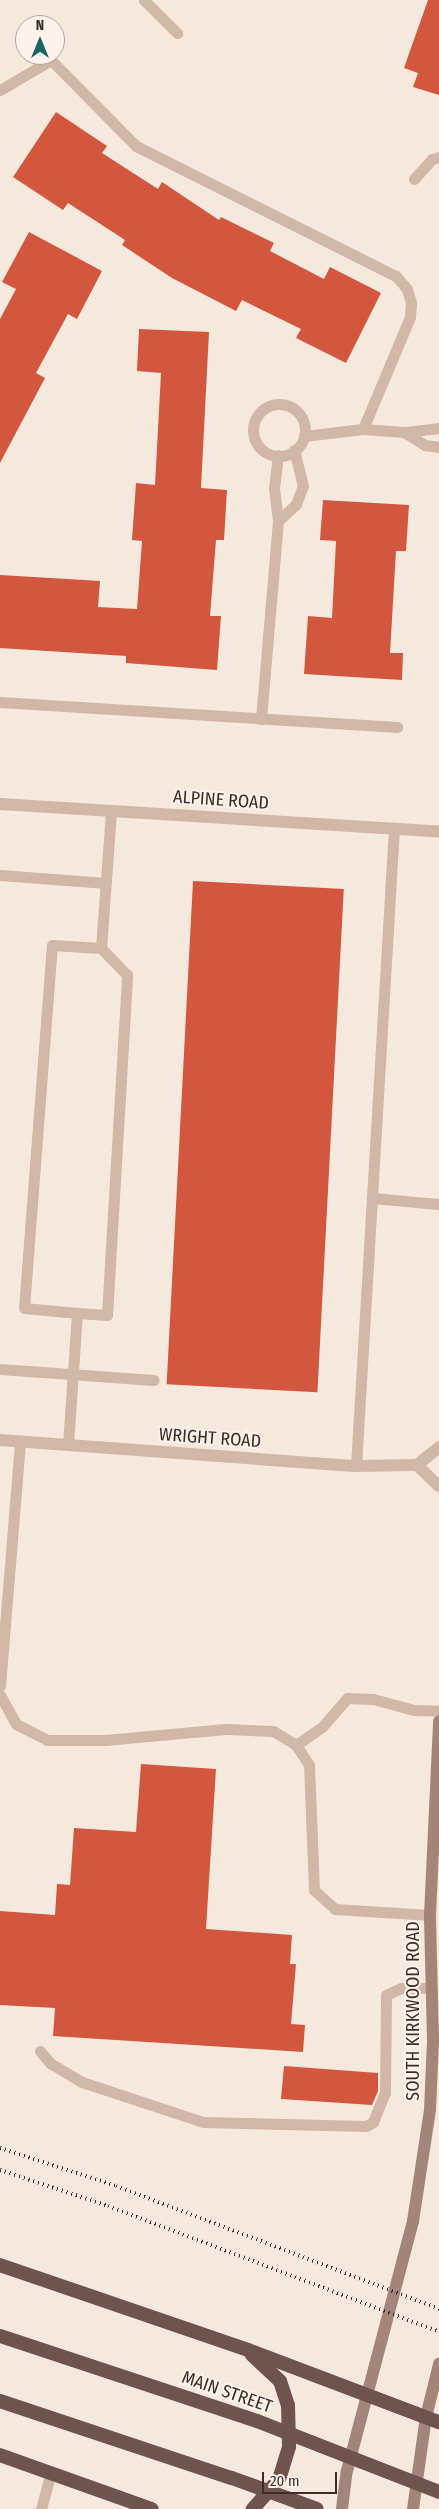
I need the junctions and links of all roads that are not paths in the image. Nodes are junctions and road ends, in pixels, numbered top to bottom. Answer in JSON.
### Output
{"nodes":[{"id":1,"x":144,"y":0,"type":"edge"},
{"id":2,"x":177,"y":33,"type":"dead end"},
{"id":3,"x":0,"y":90,"type":"edge"},
{"id":4,"x":439,"y":157,"type":"edge"},
{"id":5,"x":414,"y":179,"type":"dead end"},
{"id":6,"x":439,"y":428,"type":"edge"},
{"id":7,"x":363,"y":429,"type":"junction"},
{"id":8,"x":404,"y":432,"type":"junction"},
{"id":9,"x":304,"y":436,"type":"junction"},
{"id":10,"x":439,"y":447,"type":"edge"},
{"id":11,"x":294,"y":450,"type":"junction"},
{"id":12,"x":278,"y":455,"type":"junction"},
{"id":13,"x":278,"y":520,"type":"junction"},
{"id":14,"x":0,"y":702,"type":"edge"},
{"id":15,"x":261,"y":719,"type":"junction"},
{"id":16,"x":397,"y":727,"type":"dead end"},
{"id":17,"x":0,"y":804,"type":"edge"},
{"id":18,"x":111,"y":811,"type":"junction"},
{"id":19,"x":394,"y":829,"type":"junction"},
{"id":20,"x":439,"y":832,"type":"edge"},
{"id":21,"x":0,"y":875,"type":"edge"},
{"id":22,"x":106,"y":883,"type":"junction"},
{"id":23,"x":102,"y":948,"type":"junction"},
{"id":24,"x":372,"y":1198,"type":"junction"},
{"id":25,"x":439,"y":1204,"type":"edge"},
{"id":26,"x":77,"y":1313,"type":"junction"},
{"id":27,"x":0,"y":1369,"type":"edge"},
{"id":28,"x":73,"y":1374,"type":"junction"},
{"id":29,"x":154,"y":1380,"type":"dead end"},
{"id":30,"x":0,"y":1440,"type":"edge"},
{"id":31,"x":20,"y":1441,"type":"junction"},
{"id":32,"x":68,"y":1445,"type":"junction"},
{"id":33,"x":439,"y":1447,"type":"edge"},
{"id":34,"x":417,"y":1465,"type":"junction"},
{"id":35,"x":356,"y":1466,"type":"junction"},
{"id":36,"x":439,"y":1486,"type":"edge"},
{"id":37,"x":0,"y":1686,"type":"edge"},
{"id":38,"x":0,"y":1694,"type":"edge"},
{"id":39,"x":439,"y":1711,"type":"edge"},
{"id":40,"x":439,"y":1721,"type":"edge"},
{"id":41,"x":296,"y":1745,"type":"junction"},
{"id":42,"x":435,"y":1915,"type":"edge"},
{"id":43,"x":436,"y":1988,"type":"edge"},
{"id":44,"x":436,"y":2040,"type":"edge"},
{"id":45,"x":40,"y":2051,"type":"dead end"},
{"id":46,"x":0,"y":2265,"type":"edge"},
{"id":47,"x":0,"y":2336,"type":"edge"},
{"id":48,"x":248,"y":2350,"type":"junction"},
{"id":49,"x":439,"y":2364,"type":"edge"},
{"id":50,"x":367,"y":2393,"type":"junction"},
{"id":51,"x":0,"y":2401,"type":"edge"},
{"id":52,"x":433,"y":2420,"type":"edge"},
{"id":53,"x":0,"y":2455,"type":"edge"},
{"id":54,"x":51,"y":2472,"type":"junction"},
{"id":55,"x":439,"y":2492,"type":"edge"},
{"id":56,"x":41,"y":2509,"type":"edge"},
{"id":57,"x":152,"y":2509,"type":"edge"},
{"id":58,"x":253,"y":2509,"type":"edge"},
{"id":59,"x":317,"y":2509,"type":"edge"},
{"id":60,"x":342,"y":2509,"type":"edge"},
{"id":61,"x":413,"y":2509,"type":"edge"}],
"edges":[{"from":1,"to":2,"type":"lane"},
{"from":3,"to":7,"type":"lane"},
{"from":4,"to":5,"type":"lane"},
{"from":6,"to":8,"type":"lane"},
{"from":7,"to":8,"type":"lane"},
{"from":7,"to":9,"type":"lane"},
{"from":8,"to":10,"type":"lane"},
{"from":9,"to":11,"type":"lane"},
{"from":9,"to":12,"type":"lane"},
{"from":11,"to":12,"type":"lane"},
{"from":11,"to":13,"type":"lane"},
{"from":12,"to":13,"type":"lane"},
{"from":13,"to":15,"type":"lane"},
{"from":14,"to":15,"type":"lane"},
{"from":15,"to":16,"type":"lane"},
{"from":17,"to":18,"type":"street","name":"ALPINE ROAD"},
{"from":18,"to":19,"type":"street","name":"ALPINE ROAD"},
{"from":18,"to":22,"type":"lane"},
{"from":19,"to":20,"type":"street","name":"ALPINE ROAD"},
{"from":19,"to":24,"type":"lane"},
{"from":21,"to":22,"type":"lane"},
{"from":22,"to":23,"type":"lane"},
{"from":23,"to":26,"type":"lane"},
{"from":23,"to":26,"type":"lane"},
{"from":24,"to":25,"type":"lane"},
{"from":24,"to":35,"type":"lane"},
{"from":26,"to":28,"type":"lane"},
{"from":27,"to":28,"type":"lane"},
{"from":28,"to":29,"type":"lane"},
{"from":28,"to":32,"type":"lane"},
{"from":30,"to":31,"type":"street","name":"WRIGHT ROAD"},
{"from":31,"to":32,"type":"street","name":"WRIGHT ROAD"},
{"from":31,"to":37,"type":"lane"},
{"from":32,"to":35,"type":"street","name":"WRIGHT ROAD"},
{"from":33,"to":34,"type":"street"},
{"from":34,"to":35,"type":"street","name":"WRIGHT ROAD"},
{"from":34,"to":36,"type":"street"},
{"from":38,"to":41,"type":"lane"},
{"from":39,"to":41,"type":"lane"},
{"from":40,"to":42,"type":"main road","name":"SOUTH KIRKWOOD ROAD"},
{"from":41,"to":42,"type":"lane"},
{"from":42,"to":43,"type":"main road","name":"SOUTH KIRKWOOD ROAD"},
{"from":43,"to":44,"type":"main road","name":"SOUTH KIRKWOOD ROAD"},
{"from":43,"to":45,"type":"lane"},
{"from":44,"to":50,"type":"main road","name":"SOUTH KIRKWOOD ROAD"},
{"from":46,"to":48,"type":"highway"},
{"from":47,"to":55,"type":"highway","name":"MAIN STREET","bridge":true},
{"from":48,"to":50,"type":"highway"},
{"from":48,"to":58,"type":"highway"},
{"from":49,"to":52,"type":"main road"},
{"from":50,"to":52,"type":"highway"},
{"from":50,"to":60,"type":"main road","name":"SOUTH KIRKWOOD ROAD"},
{"from":51,"to":59,"type":"highway","bridge":true},
{"from":52,"to":61,"type":"main road"},
{"from":53,"to":54,"type":"highway"},
{"from":54,"to":56,"type":"lane"},
{"from":54,"to":57,"type":"highway"}]}
